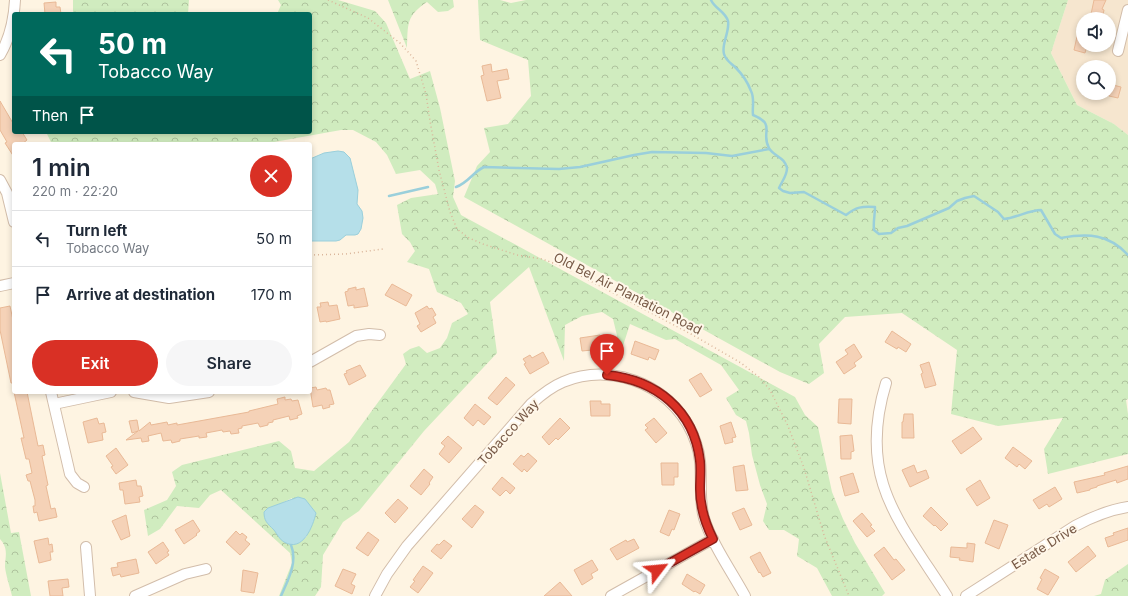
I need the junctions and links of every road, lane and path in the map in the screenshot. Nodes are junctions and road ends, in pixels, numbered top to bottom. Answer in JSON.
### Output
{"nodes":[{"id":1,"x":15,"y":0,"type":"edge"},
{"id":2,"x":328,"y":0,"type":"edge"},
{"id":3,"x":1128,"y":10,"type":"edge"},
{"id":4,"x":13,"y":12,"type":"edge"},
{"id":5,"x":12,"y":22,"type":"edge"},
{"id":6,"x":1118,"y":51,"type":"dead end"},
{"id":7,"x":0,"y":55,"type":"edge"},
{"id":8,"x":0,"y":180,"type":"edge"},
{"id":9,"x":12,"y":214,"type":"edge"},
{"id":10,"x":383,"y":249,"type":"dead end"},
{"id":11,"x":312,"y":255,"type":"edge"},
{"id":12,"x":12,"y":283,"type":"edge"},
{"id":13,"x":0,"y":286,"type":"edge"},
{"id":14,"x":380,"y":335,"type":"dead end"},
{"id":15,"x":312,"y":361,"type":"edge"},
{"id":16,"x":886,"y":383,"type":"dead end"},
{"id":17,"x":52,"y":394,"type":"edge"},
{"id":18,"x":102,"y":394,"type":"edge"},
{"id":19,"x":146,"y":394,"type":"edge"},
{"id":20,"x":196,"y":394,"type":"edge"},
{"id":21,"x":54,"y":404,"type":"junction"},
{"id":22,"x":84,"y":487,"type":"dead end"},
{"id":23,"x":1128,"y":507,"type":"edge"},
{"id":24,"x":713,"y":539,"type":"junction"},
{"id":25,"x":86,"y":547,"type":"dead end"},
{"id":26,"x":206,"y":569,"type":"dead end"},
{"id":27,"x":90,"y":596,"type":"edge"},
{"id":28,"x":135,"y":596,"type":"edge"},
{"id":29,"x":375,"y":596,"type":"edge"},
{"id":30,"x":611,"y":596,"type":"edge"},
{"id":31,"x":745,"y":596,"type":"edge"},
{"id":32,"x":850,"y":596,"type":"edge"},
{"id":33,"x":947,"y":596,"type":"edge"},
{"id":34,"x":966,"y":596,"type":"edge"}],
"edges":[{"from":1,"to":4,"type":"street"},
{"from":2,"to":32,"type":"path","name":"Old Bel Air Plantation Road"},
{"from":3,"to":6,"type":"street"},
{"from":5,"to":7,"type":"street"},
{"from":8,"to":9,"type":"street"},
{"from":10,"to":11,"type":"path"},
{"from":12,"to":13,"type":"street"},
{"from":14,"to":15,"type":"street"},
{"from":16,"to":33,"type":"street"},
{"from":17,"to":21,"type":"street"},
{"from":18,"to":21,"type":"street"},
{"from":19,"to":20,"type":"street"},
{"from":21,"to":22,"type":"street"},
{"from":23,"to":34,"type":"street","name":"Estate Drive"},
{"from":24,"to":29,"type":"street","name":"Tobacco Way"},
{"from":24,"to":30,"type":"street"},
{"from":24,"to":31,"type":"street","name":"Tobacco Way"},
{"from":25,"to":27,"type":"street"},
{"from":26,"to":28,"type":"street"}]}
